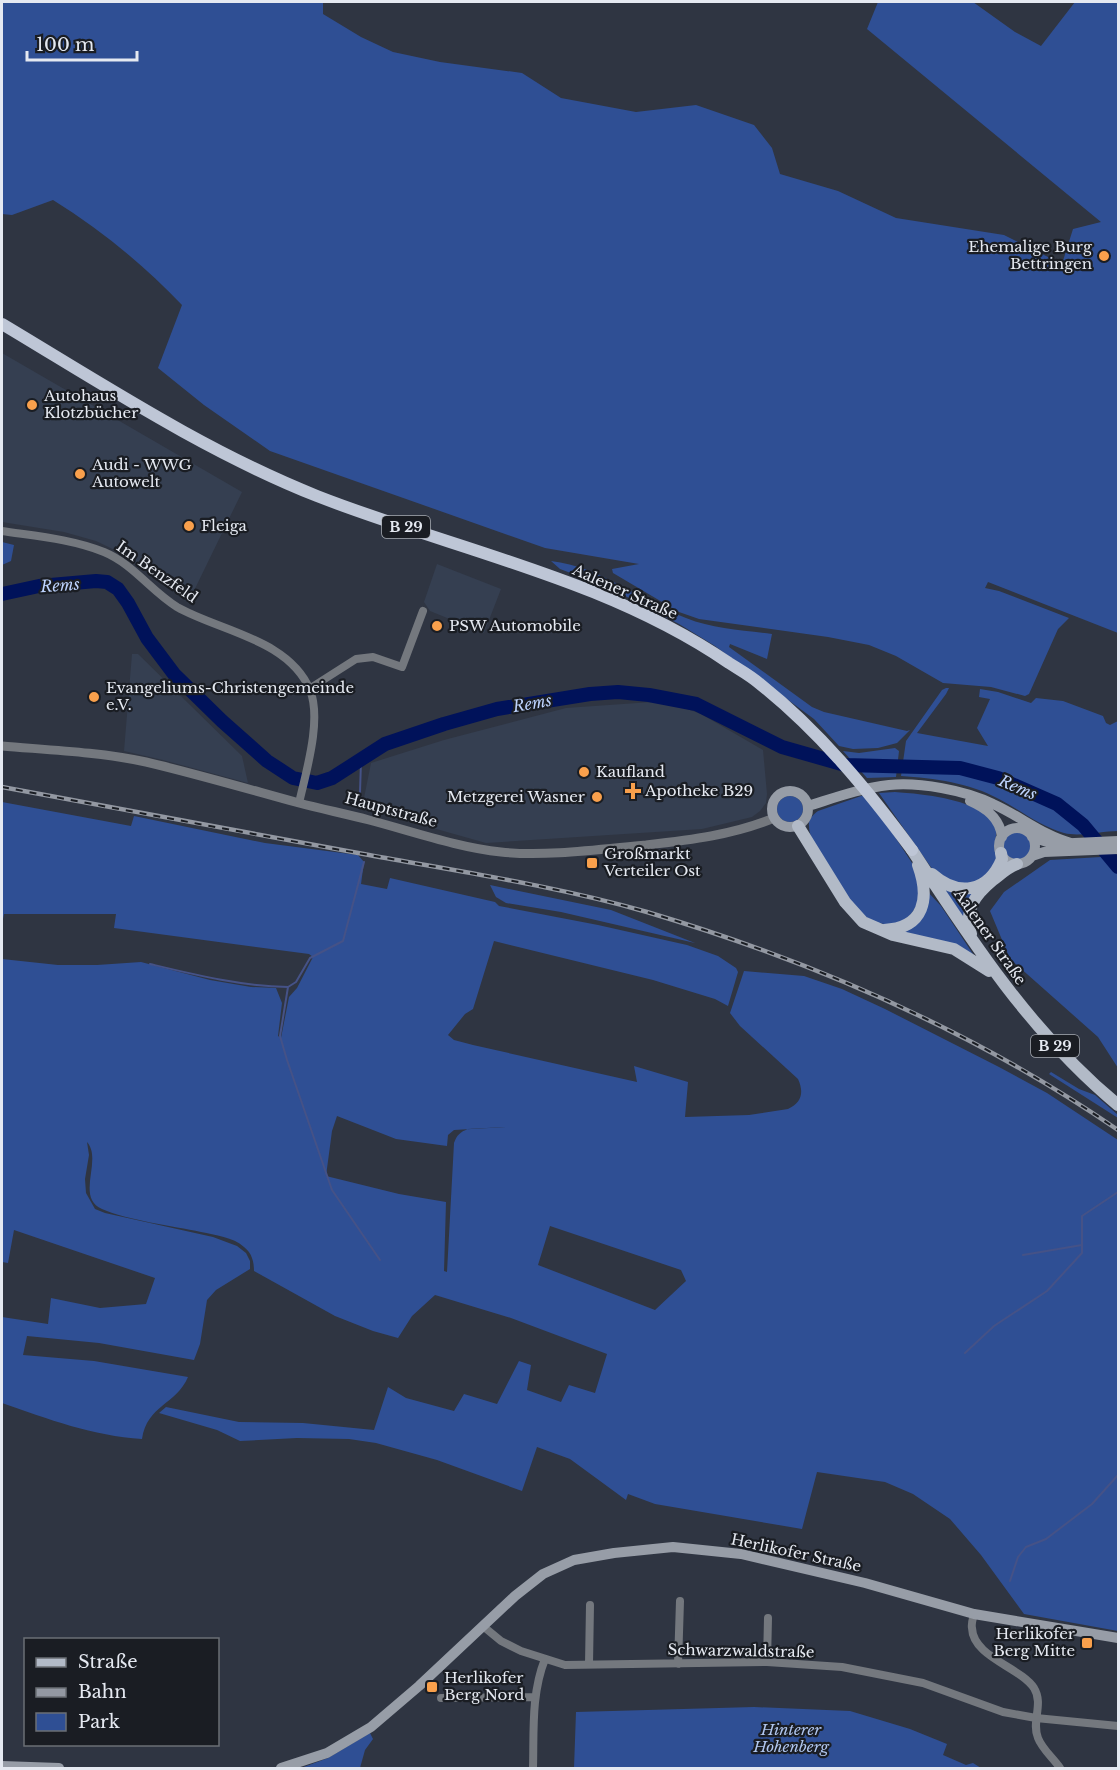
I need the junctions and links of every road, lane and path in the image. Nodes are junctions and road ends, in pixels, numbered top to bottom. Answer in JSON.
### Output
{"nodes":[{"id":1,"x":2,"y":324,"type":"edge"},
{"id":2,"x":2,"y":531,"type":"edge"},
{"id":3,"x":423,"y":611,"type":"dead end"},
{"id":4,"x":309,"y":689,"type":"junction"},
{"id":5,"x":2,"y":746,"type":"edge"},
{"id":6,"x":868,"y":788,"type":"junction"},
{"id":7,"x":975,"y":798,"type":"junction"},
{"id":8,"x":299,"y":802,"type":"junction"},
{"id":9,"x":808,"y":806,"type":"junction"},
{"id":10,"x":774,"y":818,"type":"junction"},
{"id":11,"x":798,"y":826,"type":"junction"},
{"id":12,"x":1019,"y":829,"type":"junction"},
{"id":13,"x":1002,"y":837,"type":"junction"},
{"id":14,"x":1032,"y":837,"type":"junction"},
{"id":15,"x":1119,"y":841,"type":"edge"},
{"id":16,"x":1077,"y":846,"type":"junction"},
{"id":17,"x":1119,"y":849,"type":"edge"},
{"id":18,"x":912,"y":850,"type":"junction"},
{"id":19,"x":1001,"y":853,"type":"junction"},
{"id":20,"x":1032,"y":856,"type":"junction"},
{"id":21,"x":1017,"y":864,"type":"junction"},
{"id":22,"x":924,"y":867,"type":"junction"},
{"id":23,"x":882,"y":930,"type":"junction"},
{"id":24,"x":975,"y":944,"type":"junction"},
{"id":25,"x":1000,"y":979,"type":"junction"},
{"id":26,"x":1119,"y":1105,"type":"edge"},
{"id":27,"x":680,"y":1601,"type":"dead end"},
{"id":28,"x":590,"y":1605,"type":"dead end"},
{"id":29,"x":974,"y":1614,"type":"junction"},
{"id":30,"x":768,"y":1618,"type":"dead end"},
{"id":31,"x":484,"y":1627,"type":"junction"},
{"id":32,"x":1119,"y":1638,"type":"edge"},
{"id":33,"x":545,"y":1659,"type":"junction"},
{"id":34,"x":767,"y":1662,"type":"junction"},
{"id":35,"x":590,"y":1664,"type":"junction"},
{"id":36,"x":678,"y":1664,"type":"junction"},
{"id":37,"x":535,"y":1697,"type":"junction"},
{"id":38,"x":441,"y":1698,"type":"dead end"},
{"id":39,"x":1036,"y":1718,"type":"junction"},
{"id":40,"x":1119,"y":1726,"type":"edge"},
{"id":41,"x":2,"y":1766,"type":"edge"},
{"id":42,"x":59,"y":1768,"type":"edge"},
{"id":43,"x":281,"y":1768,"type":"edge"},
{"id":44,"x":533,"y":1768,"type":"edge"},
{"id":45,"x":1060,"y":1768,"type":"edge"}],
"edges":[{"from":1,"to":18,"type":"highway","name":"Aalener Straße","number":"B 29"},
{"from":2,"to":4,"type":"street","name":"Im Benzfeld"},
{"from":3,"to":4,"type":"street"},
{"from":4,"to":8,"type":"street","name":"Im Benzfeld"},
{"from":5,"to":8,"type":"street","name":"Hauptstraße"},
{"from":6,"to":7,"type":"main road"},
{"from":6,"to":9,"type":"main road"},
{"from":6,"to":13,"type":"main road"},
{"from":7,"to":12,"type":"main road"},
{"from":7,"to":16,"type":"main road"},
{"from":8,"to":10,"type":"street","name":"Hauptstraße"},
{"from":9,"to":10,"type":"main road"},
{"from":9,"to":11,"type":"main road"},
{"from":10,"to":11,"type":"main road"},
{"from":11,"to":23,"type":"main road"},
{"from":12,"to":13,"type":"main road"},
{"from":12,"to":14,"type":"main road"},
{"from":13,"to":19,"type":"main road"},
{"from":14,"to":16,"type":"main road"},
{"from":14,"to":20,"type":"main road"},
{"from":15,"to":16,"type":"main road"},
{"from":16,"to":17,"type":"main road"},
{"from":16,"to":20,"type":"main road"},
{"from":18,"to":22,"type":"main road","name":"Aalener Straße","number":"B 29"},
{"from":18,"to":23,"type":"main road"},
{"from":19,"to":21,"type":"main road"},
{"from":19,"to":22,"type":"main road"},
{"from":20,"to":21,"type":"main road"},
{"from":21,"to":24,"type":"main road"},
{"from":22,"to":24,"type":"main road","name":"Aalener Straße","number":"B 29"},
{"from":23,"to":25,"type":"main road"},
{"from":24,"to":25,"type":"main road","name":"Aalener Straße","number":"B 29"},
{"from":25,"to":26,"type":"main road","name":"Aalener Straße","number":"B 29"},
{"from":27,"to":36,"type":"street"},
{"from":28,"to":35,"type":"street"},
{"from":29,"to":31,"type":"main road","name":"Herlikofer Straße"},
{"from":29,"to":32,"type":"main road","name":"Herlikofer Straße"},
{"from":29,"to":39,"type":"street"},
{"from":30,"to":34,"type":"street"},
{"from":31,"to":33,"type":"street","name":"Schwarzwaldstraße"},
{"from":31,"to":43,"type":"main road","name":"Herlikofer Straße"},
{"from":33,"to":35,"type":"street","name":"Schwarzwaldstraße"},
{"from":33,"to":37,"type":"street"},
{"from":34,"to":36,"type":"street","name":"Schwarzwaldstraße"},
{"from":34,"to":39,"type":"street","name":"Schwarzwaldstraße"},
{"from":35,"to":36,"type":"street","name":"Schwarzwaldstraße"},
{"from":37,"to":38,"type":"street"},
{"from":37,"to":44,"type":"street"},
{"from":39,"to":40,"type":"street","name":"Schwarzwaldstraße"},
{"from":39,"to":45,"type":"street"},
{"from":41,"to":42,"type":"main road"}]}
